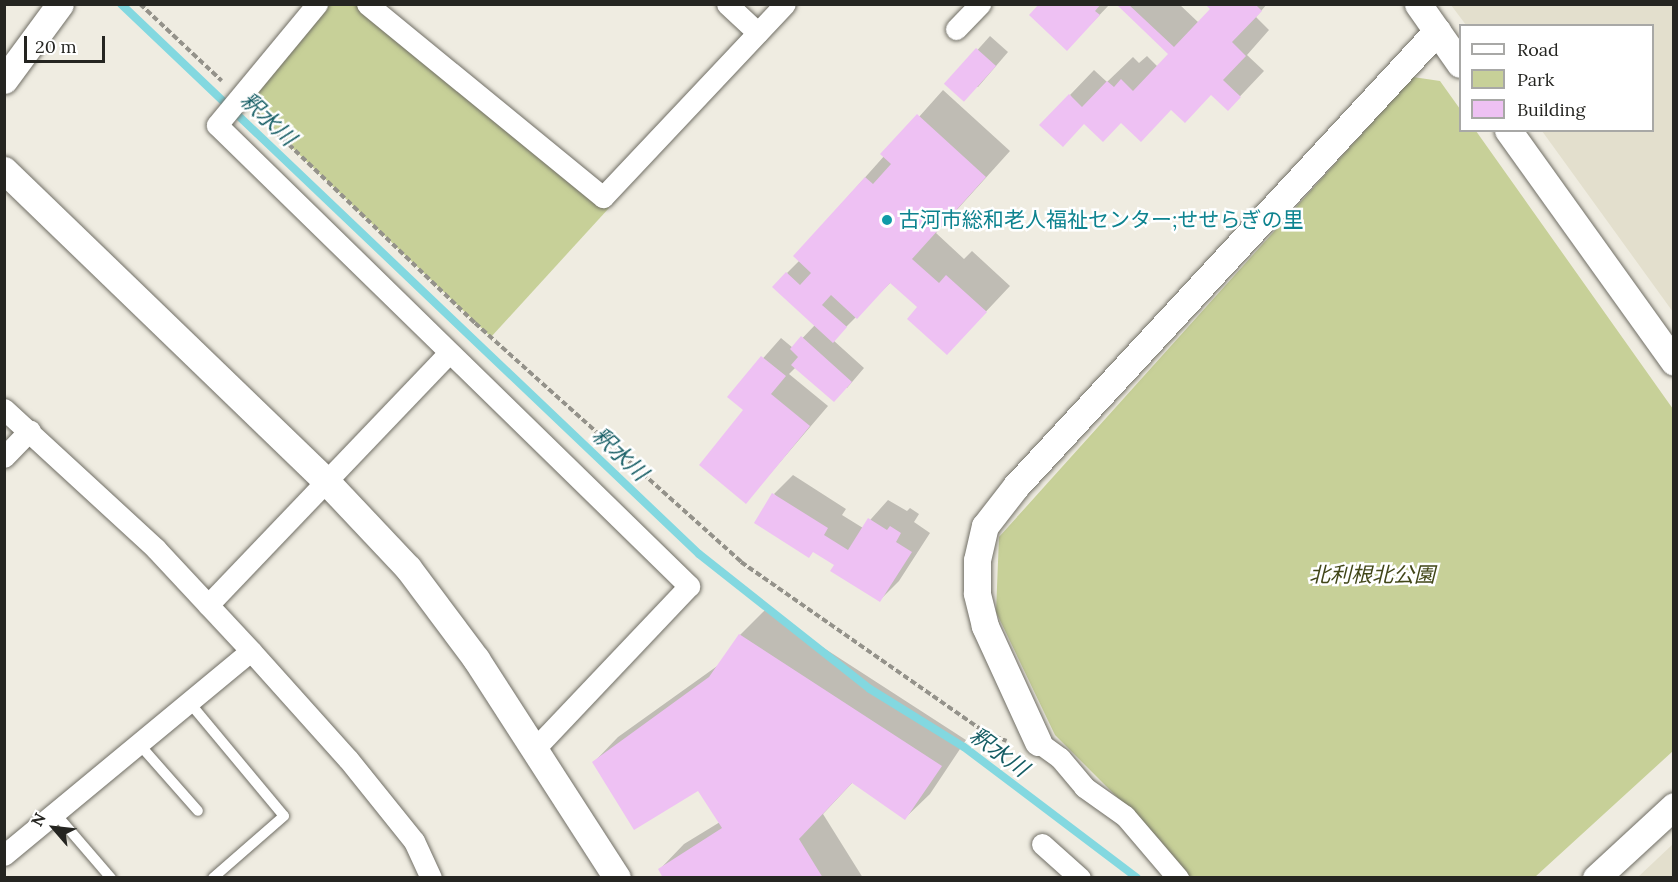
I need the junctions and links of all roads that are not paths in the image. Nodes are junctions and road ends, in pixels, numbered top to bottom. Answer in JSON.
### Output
{"nodes":[{"id":1,"x":60,"y":4,"type":"edge"},
{"id":2,"x":317,"y":4,"type":"edge"},
{"id":3,"x":367,"y":4,"type":"edge"},
{"id":4,"x":727,"y":4,"type":"edge"},
{"id":5,"x":785,"y":4,"type":"edge"},
{"id":6,"x":980,"y":4,"type":"edge"},
{"id":7,"x":1418,"y":4,"type":"edge"},
{"id":8,"x":956,"y":29,"type":"dead end"},
{"id":9,"x":1437,"y":31,"type":"junction"},
{"id":10,"x":758,"y":33,"type":"junction"},
{"id":11,"x":1459,"y":61,"type":"edge"},
{"id":12,"x":4,"y":80,"type":"edge"},
{"id":13,"x":1509,"y":132,"type":"edge"},
{"id":14,"x":4,"y":170,"type":"edge"},
{"id":15,"x":448,"y":354,"type":"junction"},
{"id":16,"x":1674,"y":362,"type":"edge"},
{"id":17,"x":4,"y":409,"type":"edge"},
{"id":18,"x":30,"y":430,"type":"junction"},
{"id":19,"x":4,"y":457,"type":"edge"},
{"id":20,"x":327,"y":482,"type":"junction"},
{"id":21,"x":208,"y":604,"type":"junction"},
{"id":22,"x":251,"y":651,"type":"junction"},
{"id":23,"x":189,"y":702,"type":"junction"},
{"id":24,"x":1038,"y":742,"type":"joint"},
{"id":25,"x":139,"y":744,"type":"junction"},
{"id":26,"x":536,"y":747,"type":"junction"},
{"id":27,"x":1674,"y":806,"type":"edge"},
{"id":28,"x":198,"y":811,"type":"dead end"},
{"id":29,"x":55,"y":813,"type":"junction"},
{"id":30,"x":1042,"y":844,"type":"dead end"},
{"id":31,"x":4,"y":855,"type":"edge"},
{"id":32,"x":111,"y":878,"type":"edge"},
{"id":33,"x":213,"y":878,"type":"edge"},
{"id":34,"x":431,"y":878,"type":"edge"},
{"id":35,"x":618,"y":878,"type":"edge"},
{"id":36,"x":1080,"y":878,"type":"edge"},
{"id":37,"x":1178,"y":878,"type":"edge"},
{"id":38,"x":1596,"y":878,"type":"edge"}],
"edges":[{"from":1,"to":12,"type":"street"},
{"from":2,"to":15,"type":"street"},
{"from":3,"to":10,"type":"street"},
{"from":4,"to":10,"type":"street"},
{"from":5,"to":10,"type":"street"},
{"from":6,"to":8,"type":"street"},
{"from":7,"to":9,"type":"street"},
{"from":9,"to":11,"type":"street"},
{"from":9,"to":24,"type":"street"},
{"from":13,"to":16,"type":"street"},
{"from":14,"to":20,"type":"street"},
{"from":15,"to":20,"type":"street"},
{"from":15,"to":26,"type":"street"},
{"from":17,"to":18,"type":"street"},
{"from":18,"to":19,"type":"street"},
{"from":18,"to":21,"type":"street"},
{"from":20,"to":21,"type":"street"},
{"from":20,"to":26,"type":"street"},
{"from":21,"to":22,"type":"street"},
{"from":22,"to":23,"type":"street"},
{"from":22,"to":34,"type":"street"},
{"from":23,"to":25,"type":"street"},
{"from":23,"to":33,"type":"lane"},
{"from":24,"to":37,"type":"street"},
{"from":25,"to":28,"type":"lane"},
{"from":25,"to":29,"type":"street"},
{"from":26,"to":35,"type":"street"},
{"from":27,"to":38,"type":"street"},
{"from":29,"to":31,"type":"street"},
{"from":29,"to":32,"type":"lane"},
{"from":30,"to":36,"type":"street"}]}
